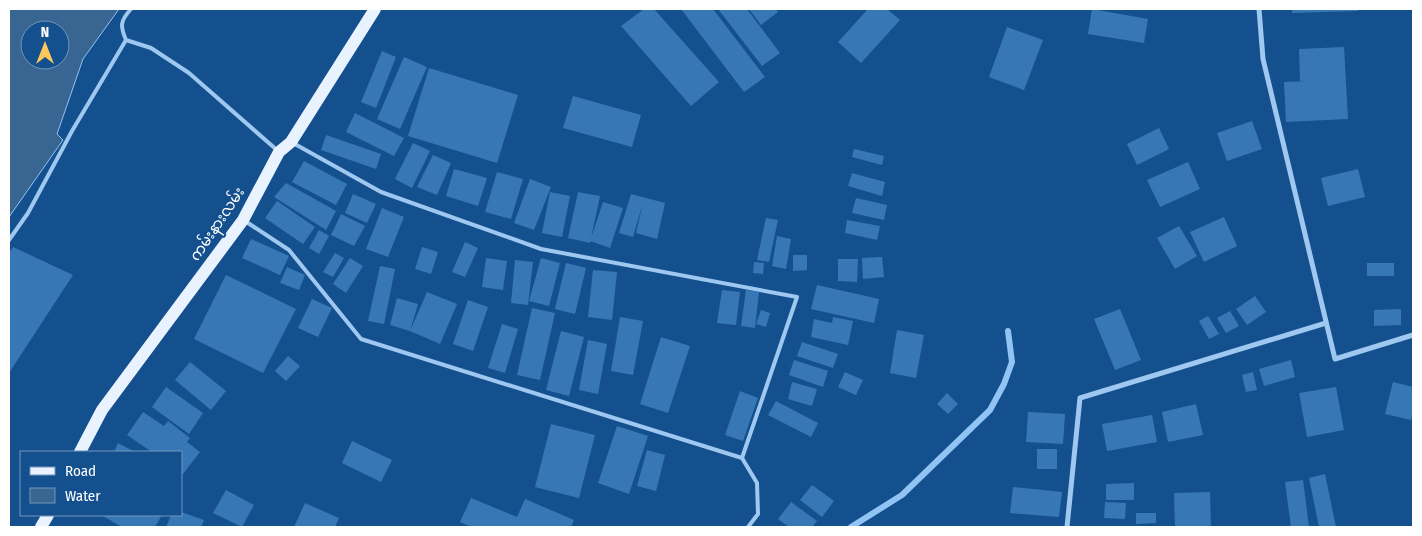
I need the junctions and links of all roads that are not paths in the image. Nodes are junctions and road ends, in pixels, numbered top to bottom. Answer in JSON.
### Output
{"nodes":[{"id":1,"x":130,"y":9,"type":"edge"},
{"id":2,"x":375,"y":9,"type":"edge"},
{"id":3,"x":1259,"y":9,"type":"edge"},
{"id":4,"x":126,"y":40,"type":"junction"},
{"id":5,"x":291,"y":142,"type":"junction"},
{"id":6,"x":279,"y":152,"type":"junction"},
{"id":7,"x":243,"y":220,"type":"junction"},
{"id":8,"x":9,"y":240,"type":"edge"},
{"id":9,"x":1326,"y":323,"type":"junction"},
{"id":10,"x":1413,"y":335,"type":"edge"},
{"id":11,"x":81,"y":451,"type":"edge"},
{"id":12,"x":742,"y":458,"type":"junction"},
{"id":13,"x":47,"y":516,"type":"edge"},
{"id":14,"x":41,"y":527,"type":"edge"},
{"id":15,"x":748,"y":527,"type":"edge"},
{"id":16,"x":1067,"y":527,"type":"edge"}],
"edges":[{"from":1,"to":4,"type":"lane"},
{"from":2,"to":5,"type":"main road","name":"ကမ်းနားလမ်း"},
{"from":3,"to":9,"type":"street"},
{"from":4,"to":6,"type":"lane"},
{"from":4,"to":8,"type":"lane"},
{"from":5,"to":6,"type":"main road","name":"ကမ်းနားလမ်း"},
{"from":5,"to":12,"type":"lane"},
{"from":6,"to":7,"type":"main road","name":"ကမ်းနားလမ်း"},
{"from":7,"to":11,"type":"main road","name":"ကမ်းနားလမ်း"},
{"from":7,"to":12,"type":"lane"},
{"from":9,"to":10,"type":"street"},
{"from":9,"to":16,"type":"street"},
{"from":12,"to":15,"type":"lane"},
{"from":13,"to":14,"type":"main road"}]}
